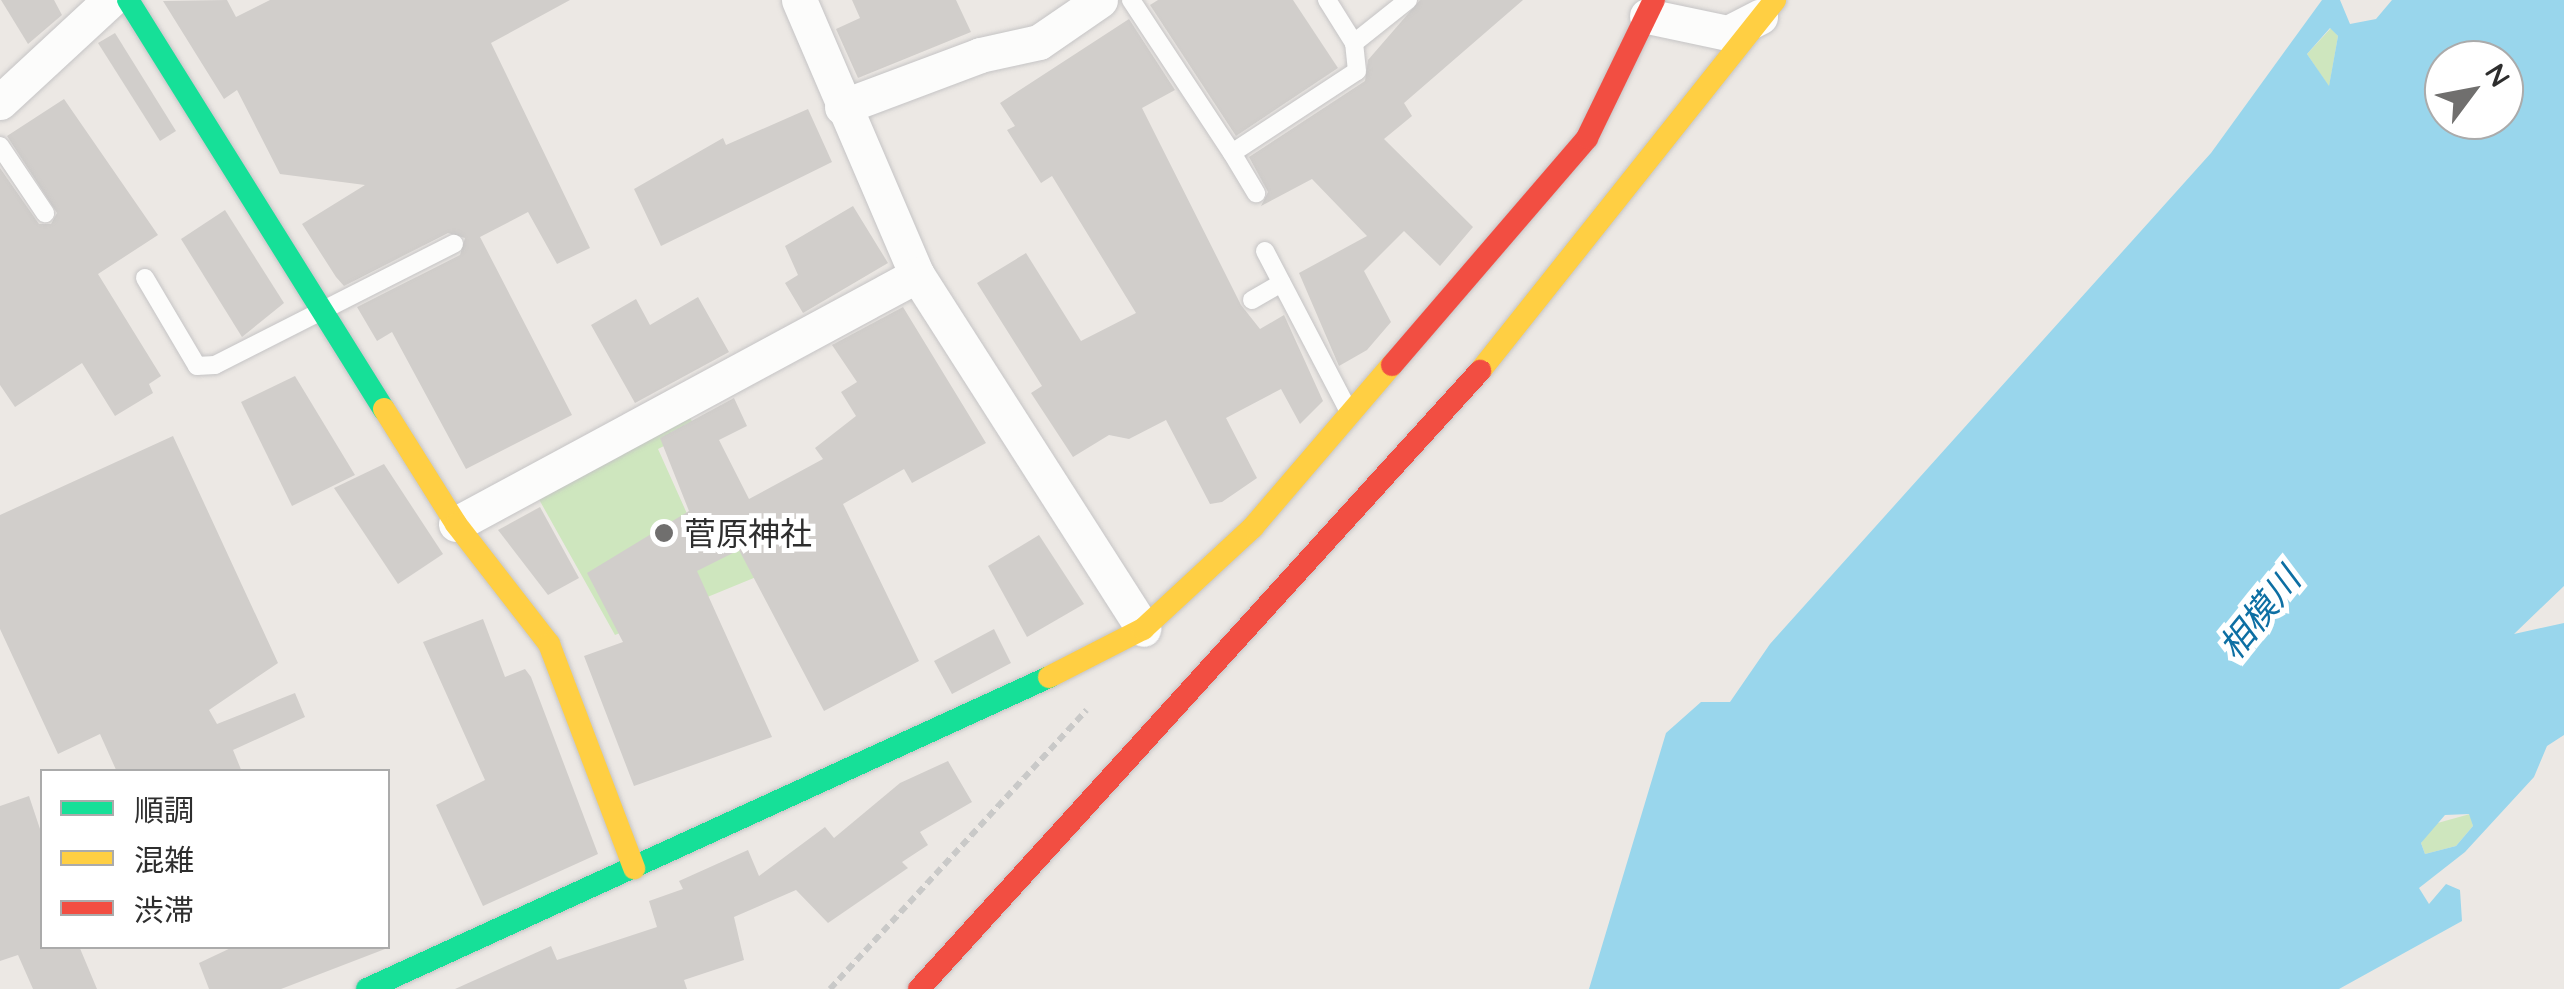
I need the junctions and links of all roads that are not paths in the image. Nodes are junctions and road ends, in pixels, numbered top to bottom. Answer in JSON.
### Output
{"nodes":[{"id":1,"x":110,"y":0,"type":"edge"},
{"id":2,"x":128,"y":0,"type":"edge"},
{"id":3,"x":799,"y":0,"type":"edge"},
{"id":4,"x":1100,"y":0,"type":"edge"},
{"id":5,"x":1132,"y":0,"type":"edge"},
{"id":6,"x":1327,"y":0,"type":"edge"},
{"id":7,"x":1408,"y":0,"type":"edge"},
{"id":8,"x":1650,"y":8,"type":"edge"},
{"id":9,"x":1768,"y":8,"type":"edge"},
{"id":10,"x":1354,"y":44,"type":"junction"},
{"id":11,"x":0,"y":102,"type":"edge"},
{"id":12,"x":842,"y":107,"type":"junction"},
{"id":13,"x":0,"y":146,"type":"edge"},
{"id":14,"x":1232,"y":154,"type":"junction"},
{"id":15,"x":1256,"y":193,"type":"dead end"},
{"id":16,"x":46,"y":213,"type":"dead end"},
{"id":17,"x":454,"y":244,"type":"dead end"},
{"id":18,"x":1264,"y":251,"type":"dead end"},
{"id":19,"x":917,"y":275,"type":"junction"},
{"id":20,"x":145,"y":278,"type":"dead end"},
{"id":21,"x":1282,"y":283,"type":"junction"},
{"id":22,"x":1252,"y":300,"type":"dead end"},
{"id":23,"x":323,"y":312,"type":"junction"},
{"id":24,"x":1352,"y":417,"type":"junction"},
{"id":25,"x":456,"y":524,"type":"junction"},
{"id":26,"x":1143,"y":629,"type":"junction"},
{"id":27,"x":634,"y":868,"type":"junction"},
{"id":28,"x":367,"y":989,"type":"edge"},
{"id":29,"x":919,"y":989,"type":"edge"}],
"edges":[{"from":1,"to":11,"type":"street"},
{"from":2,"to":23,"type":"street"},
{"from":3,"to":12,"type":"street"},
{"from":4,"to":12,"type":"street"},
{"from":5,"to":14,"type":"lane"},
{"from":6,"to":10,"type":"lane"},
{"from":7,"to":10,"type":"lane"},
{"from":8,"to":9,"type":"street"},
{"from":8,"to":24,"type":"street"},
{"from":9,"to":29,"type":"street"},
{"from":10,"to":14,"type":"lane"},
{"from":12,"to":19,"type":"street"},
{"from":13,"to":16,"type":"lane"},
{"from":14,"to":15,"type":"lane"},
{"from":17,"to":23,"type":"lane"},
{"from":18,"to":21,"type":"lane"},
{"from":19,"to":25,"type":"street"},
{"from":19,"to":26,"type":"street"},
{"from":20,"to":23,"type":"lane"},
{"from":21,"to":22,"type":"lane"},
{"from":21,"to":24,"type":"lane"},
{"from":23,"to":25,"type":"street"},
{"from":24,"to":26,"type":"street"},
{"from":25,"to":27,"type":"street"},
{"from":26,"to":27,"type":"street"},
{"from":27,"to":28,"type":"street"}]}
